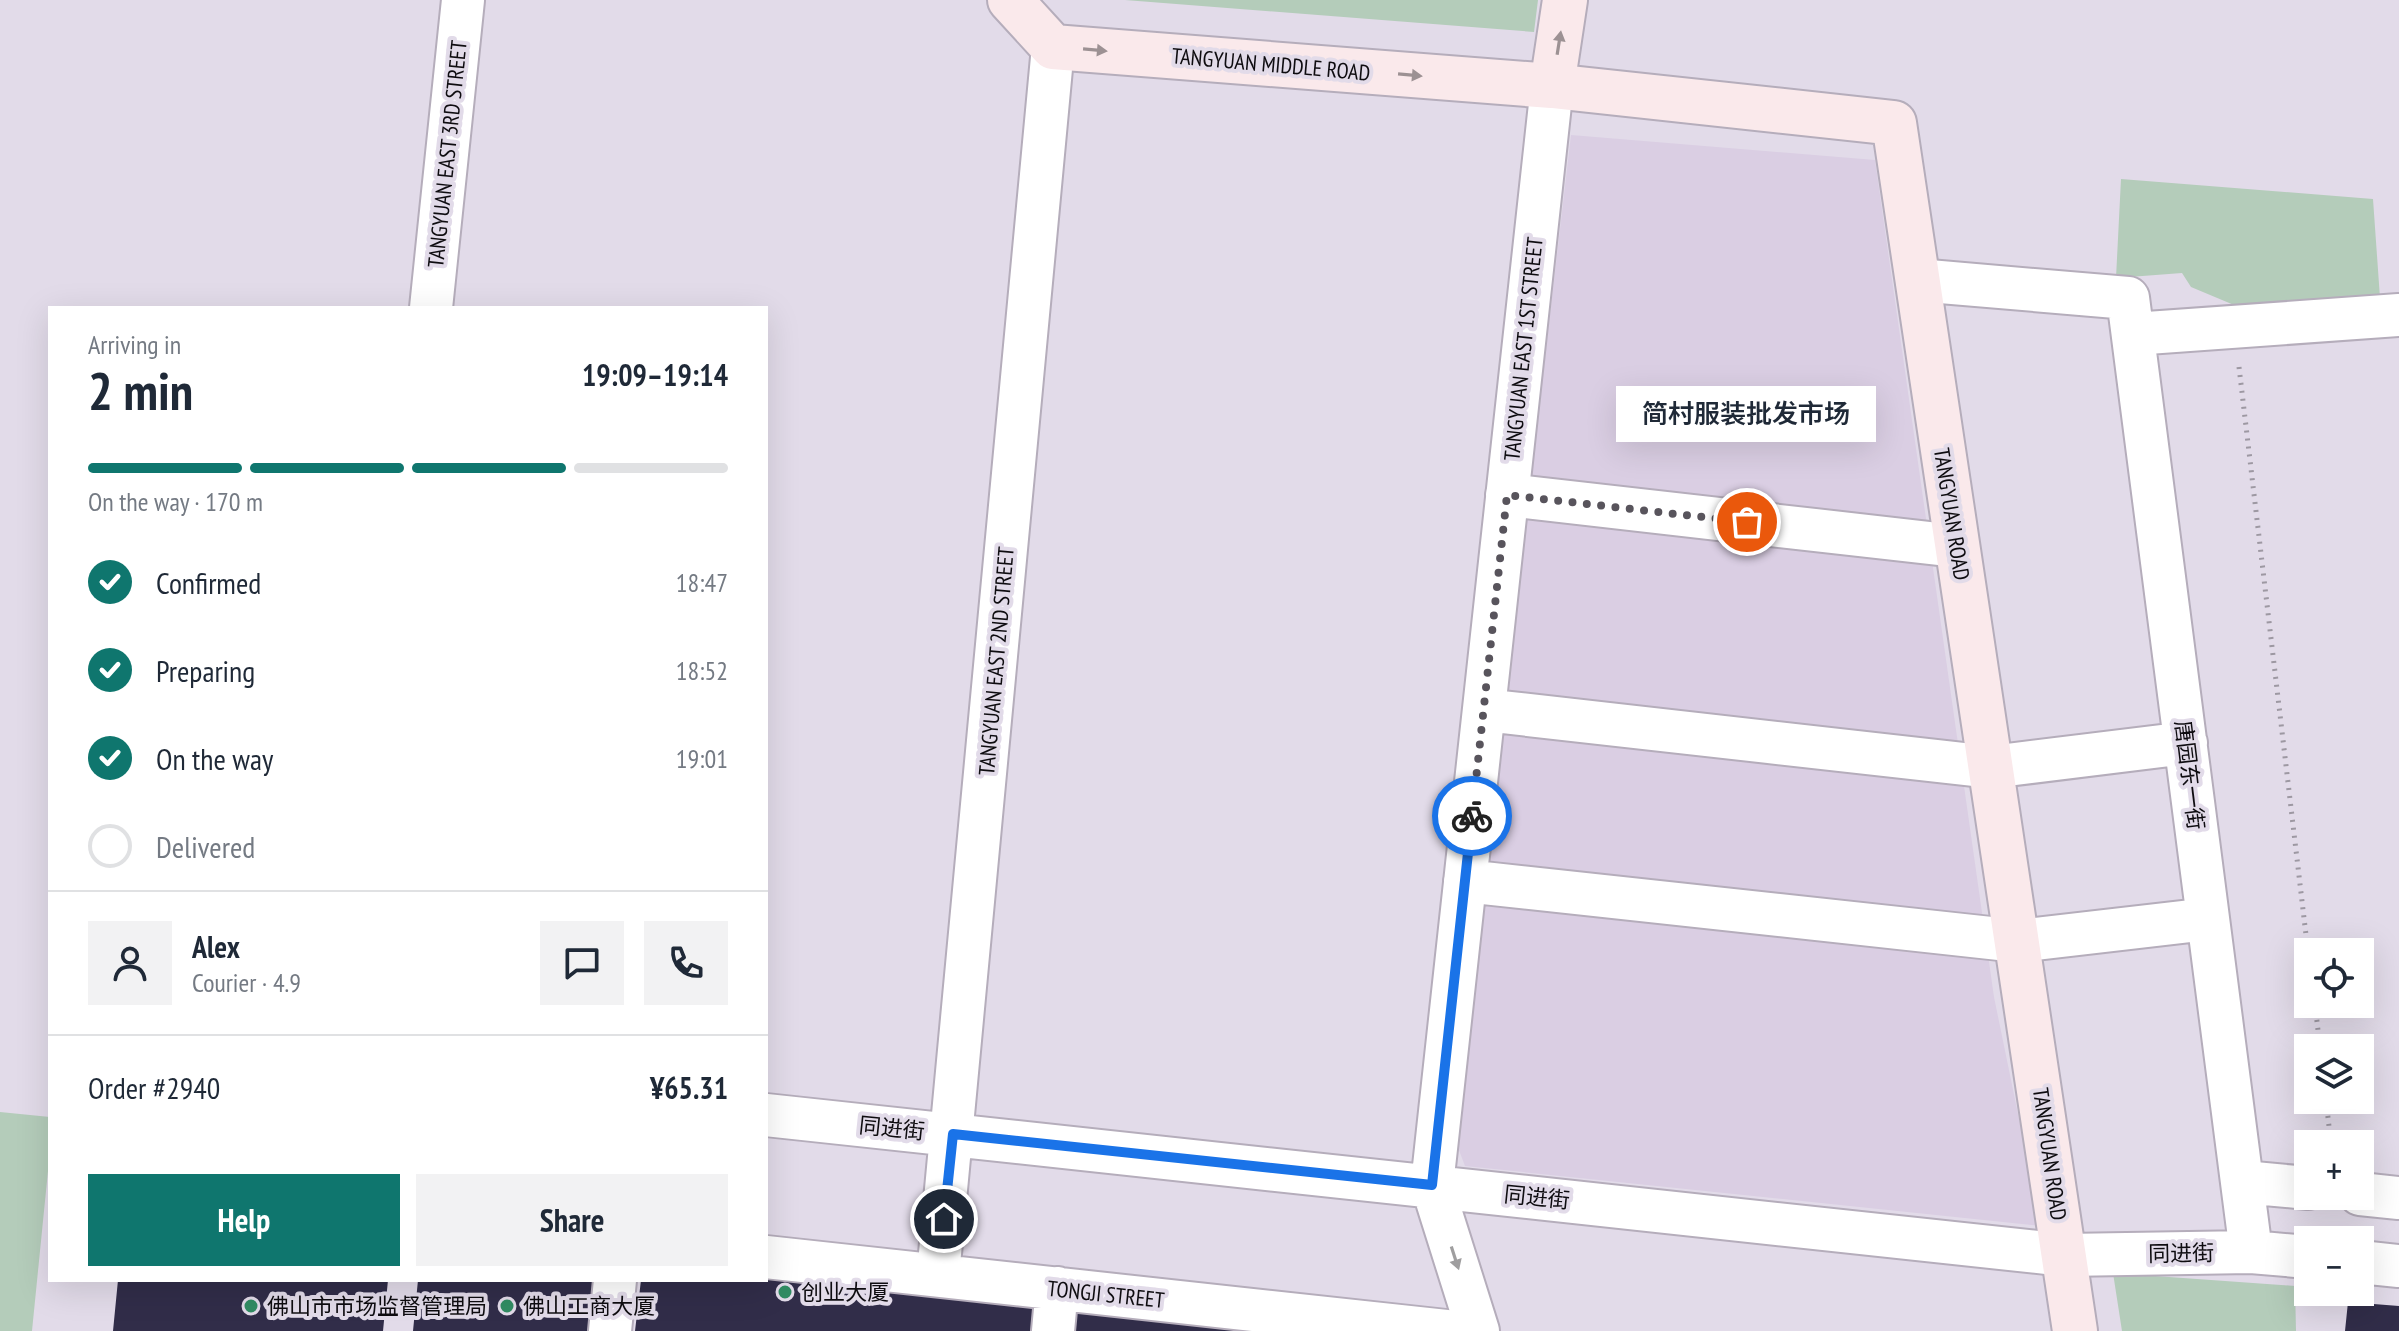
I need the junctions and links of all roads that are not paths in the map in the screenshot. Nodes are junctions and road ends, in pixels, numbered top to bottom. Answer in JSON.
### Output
{"nodes":[{"id":1,"x":463,"y":0,"type":"edge"},
{"id":2,"x":1010,"y":0,"type":"edge"},
{"id":3,"x":1565,"y":0,"type":"edge"},
{"id":4,"x":1053,"y":47,"type":"junction"},
{"id":5,"x":1552,"y":86,"type":"junction"},
{"id":6,"x":1917,"y":280,"type":"junction"},
{"id":7,"x":431,"y":306,"type":"edge"},
{"id":8,"x":2399,"y":315,"type":"edge"},
{"id":9,"x":2131,"y":316,"type":"junction"},
{"id":10,"x":1507,"y":495,"type":"junction"},
{"id":11,"x":1956,"y":546,"type":"junction"},
{"id":12,"x":1484,"y":710,"type":"junction"},
{"id":13,"x":2186,"y":743,"type":"junction"},
{"id":14,"x":1991,"y":767,"type":"junction"},
{"id":15,"x":1465,"y":881,"type":"junction"},
{"id":16,"x":2208,"y":919,"type":"junction"},
{"id":17,"x":2018,"y":941,"type":"junction"},
{"id":18,"x":768,"y":1115,"type":"edge"},
{"id":19,"x":953,"y":1134,"type":"junction"},
{"id":20,"x":2243,"y":1182,"type":"junction"},
{"id":21,"x":1432,"y":1185,"type":"junction"},
{"id":22,"x":2294,"y":1187,"type":"edge"},
{"id":23,"x":2374,"y":1195,"type":"edge"},
{"id":24,"x":2399,"y":1198,"type":"edge"},
{"id":25,"x":2251,"y":1252,"type":"junction"},
{"id":26,"x":2065,"y":1255,"type":"junction"},
{"id":27,"x":2294,"y":1256,"type":"edge"},
{"id":28,"x":768,"y":1257,"type":"edge"},
{"id":29,"x":2374,"y":1263,"type":"edge"},
{"id":30,"x":2399,"y":1266,"type":"edge"},
{"id":31,"x":938,"y":1275,"type":"junction"},
{"id":32,"x":615,"y":1282,"type":"edge"},
{"id":33,"x":1057,"y":1288,"type":"junction"},
{"id":34,"x":610,"y":1331,"type":"edge"},
{"id":35,"x":1053,"y":1331,"type":"edge"},
{"id":36,"x":1446,"y":1331,"type":"edge"},
{"id":37,"x":1478,"y":1331,"type":"edge"},
{"id":38,"x":2075,"y":1331,"type":"edge"}],
"edges":[{"from":1,"to":7,"type":"street","name":"TANGYUAN EAST 3RD STREET"},
{"from":2,"to":4,"type":"street"},
{"from":5,"to":3,"type":"street","one_way":true},
{"from":4,"to":5,"type":"street","name":"TANGYUAN MIDDLE ROAD","one_way":true},
{"from":4,"to":19,"type":"street","name":"TANGYUAN EAST 2ND STREET"},
{"from":5,"to":6,"type":"street","name":"TANGYUAN ROAD"},
{"from":5,"to":10,"type":"street","name":"TANGYUAN EAST 1ST STREET"},
{"from":6,"to":9,"type":"street"},
{"from":6,"to":11,"type":"street","name":"TANGYUAN ROAD"},
{"from":8,"to":9,"type":"street"},
{"from":9,"to":13,"type":"street","name":"唐园东一街"},
{"from":10,"to":11,"type":"street"},
{"from":10,"to":12,"type":"street","name":"TANGYUAN EAST 1ST STREET"},
{"from":11,"to":14,"type":"street","name":"TANGYUAN ROAD"},
{"from":12,"to":14,"type":"street"},
{"from":12,"to":15,"type":"street","name":"TANGYUAN EAST 1ST STREET"},
{"from":13,"to":14,"type":"street"},
{"from":13,"to":16,"type":"street","name":"唐园东一街"},
{"from":14,"to":17,"type":"street","name":"TANGYUAN ROAD"},
{"from":15,"to":17,"type":"street"},
{"from":15,"to":21,"type":"street","name":"TANGYUAN EAST 1ST STREET"},
{"from":16,"to":17,"type":"street"},
{"from":16,"to":20,"type":"street","name":"唐园东一街"},
{"from":17,"to":26,"type":"street","name":"TANGYUAN ROAD"},
{"from":18,"to":19,"type":"street","name":"同进街"},
{"from":19,"to":21,"type":"street","name":"同进街"},
{"from":19,"to":31,"type":"street","name":"TANGYUAN EAST 2ND STREET"},
{"from":20,"to":22,"type":"street"},
{"from":20,"to":25,"type":"street","name":"唐园东一街"},
{"from":21,"to":26,"type":"street","name":"同进街"},
{"from":21,"to":37,"type":"street","one_way":true},
{"from":23,"to":24,"type":"street"},
{"from":25,"to":26,"type":"street","name":"同进街"},
{"from":25,"to":27,"type":"street","name":"同进街"},
{"from":26,"to":38,"type":"street","name":"TANGYUAN ROAD"},
{"from":28,"to":31,"type":"street","name":"TONGJI STREET"},
{"from":29,"to":30,"type":"street"},
{"from":31,"to":33,"type":"street","name":"TONGJI STREET"},
{"from":32,"to":34,"type":"street"},
{"from":33,"to":35,"type":"street"},
{"from":33,"to":36,"type":"street","name":"TONGJI STREET"}]}
